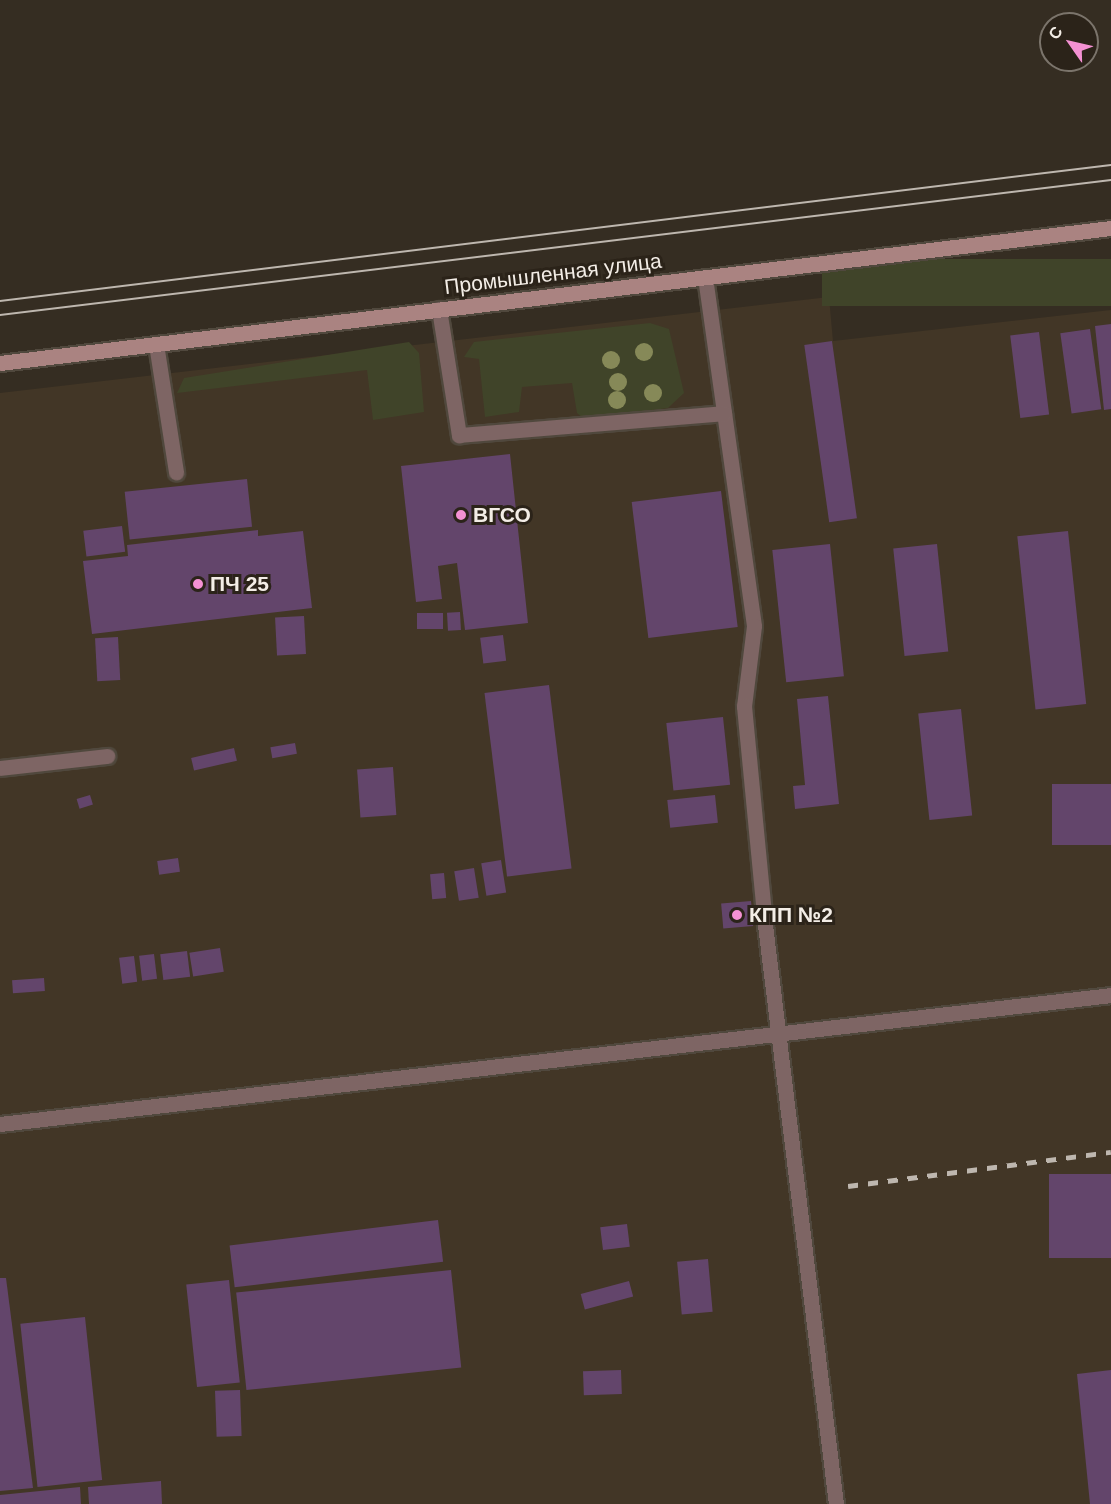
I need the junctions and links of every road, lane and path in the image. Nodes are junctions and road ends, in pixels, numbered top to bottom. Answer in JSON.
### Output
{"nodes":[{"id":1,"x":1111,"y":228,"type":"edge"},
{"id":2,"x":705,"y":277,"type":"junction"},
{"id":3,"x":439,"y":309,"type":"junction"},
{"id":4,"x":156,"y":344,"type":"junction"},
{"id":5,"x":0,"y":363,"type":"edge"},
{"id":6,"x":724,"y":413,"type":"junction"},
{"id":7,"x":176,"y":472,"type":"dead end"},
{"id":8,"x":107,"y":756,"type":"dead end"},
{"id":9,"x":0,"y":768,"type":"edge"},
{"id":10,"x":1111,"y":994,"type":"edge"},
{"id":11,"x":778,"y":1034,"type":"junction"},
{"id":12,"x":0,"y":1124,"type":"edge"},
{"id":13,"x":836,"y":1504,"type":"edge"}],
"edges":[{"from":1,"to":2,"type":"street","name":"Промышленная улица"},
{"from":2,"to":3,"type":"street","name":"Промышленная улица"},
{"from":2,"to":6,"type":"lane"},
{"from":3,"to":4,"type":"street","name":"Промышленная улица"},
{"from":3,"to":6,"type":"lane"},
{"from":4,"to":5,"type":"street","name":"Промышленная улица"},
{"from":4,"to":7,"type":"lane"},
{"from":6,"to":11,"type":"lane"},
{"from":8,"to":9,"type":"lane"},
{"from":10,"to":11,"type":"lane"},
{"from":11,"to":12,"type":"lane"},
{"from":11,"to":13,"type":"lane"}]}
